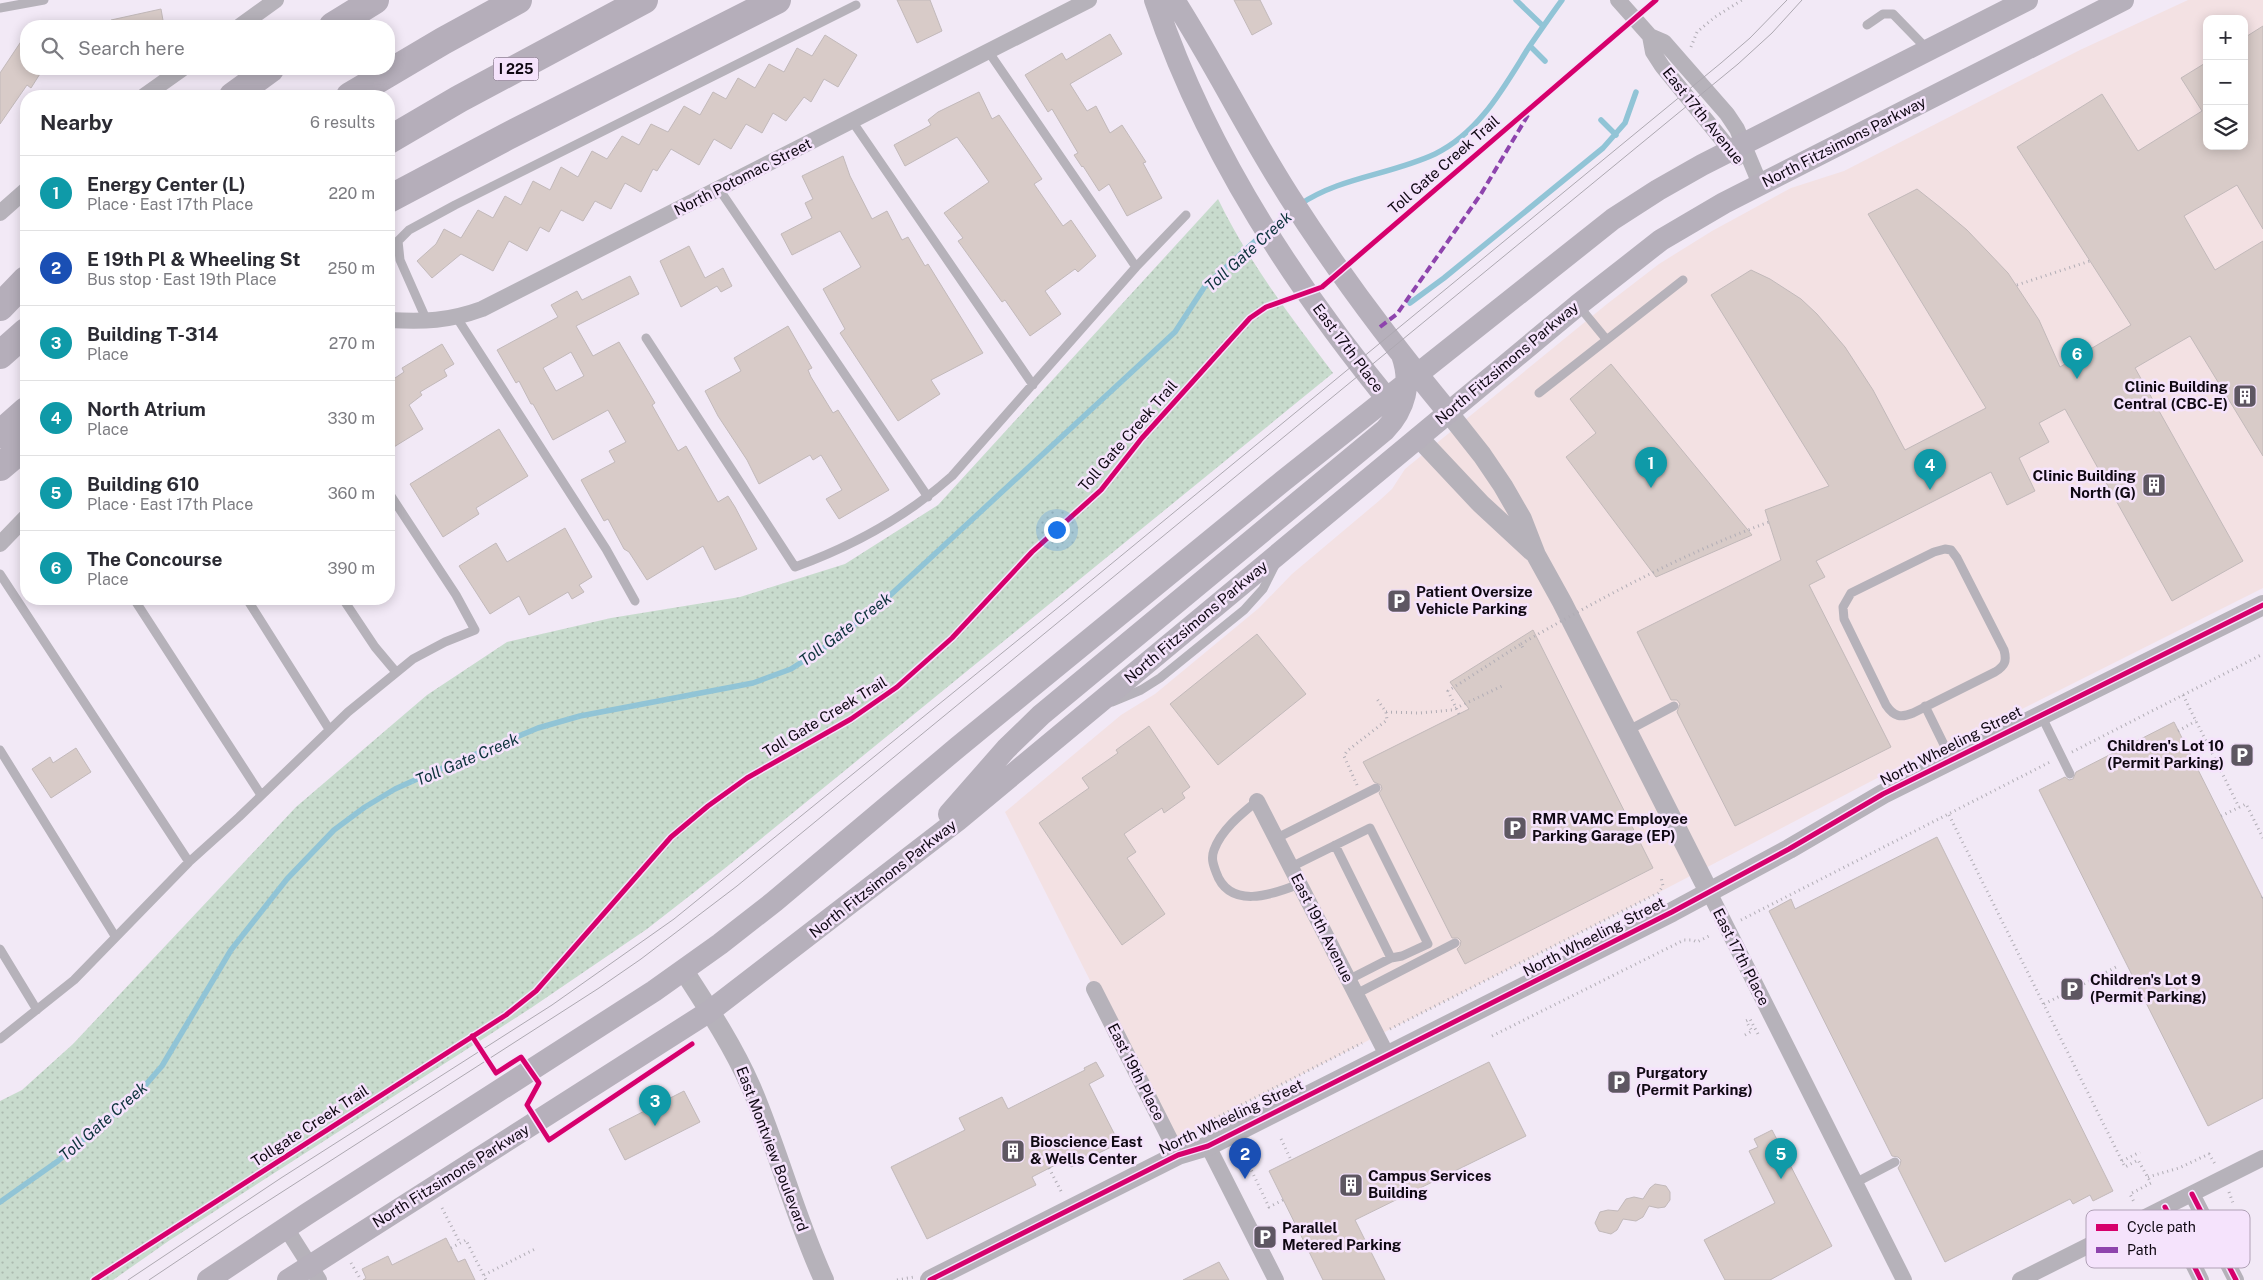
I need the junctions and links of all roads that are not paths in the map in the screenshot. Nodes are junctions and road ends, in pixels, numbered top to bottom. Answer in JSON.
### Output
{"nodes":[{"id":1,"x":2,"y":0,"type":"edge"},
{"id":2,"x":44,"y":0,"type":"edge"},
{"id":3,"x":375,"y":0,"type":"edge"},
{"id":4,"x":518,"y":0,"type":"edge"},
{"id":5,"x":644,"y":0,"type":"edge"},
{"id":6,"x":777,"y":0,"type":"edge"},
{"id":7,"x":1089,"y":0,"type":"edge"},
{"id":8,"x":1155,"y":0,"type":"edge"},
{"id":9,"x":1174,"y":0,"type":"edge"},
{"id":10,"x":1618,"y":0,"type":"edge"},
{"id":11,"x":2027,"y":0,"type":"edge"},
{"id":12,"x":2123,"y":0,"type":"edge"},
{"id":13,"x":274,"y":1,"type":"edge"},
{"id":14,"x":0,"y":3,"type":"edge"},
{"id":15,"x":856,"y":5,"type":"dead end"},
{"id":16,"x":0,"y":8,"type":"edge"},
{"id":17,"x":248,"y":20,"type":"edge"},
{"id":18,"x":343,"y":20,"type":"edge"},
{"id":19,"x":1867,"y":25,"type":"dead end"},
{"id":20,"x":1928,"y":50,"type":"junction"},
{"id":21,"x":988,"y":51,"type":"junction"},
{"id":22,"x":395,"y":69,"type":"edge"},
{"id":23,"x":174,"y":75,"type":"edge"},
{"id":24,"x":262,"y":75,"type":"edge"},
{"id":25,"x":386,"y":75,"type":"edge"},
{"id":26,"x":152,"y":90,"type":"edge"},
{"id":27,"x":241,"y":90,"type":"edge"},
{"id":28,"x":360,"y":90,"type":"edge"},
{"id":29,"x":852,"y":121,"type":"junction"},
{"id":30,"x":395,"y":137,"type":"edge"},
{"id":31,"x":1737,"y":147,"type":"junction"},
{"id":32,"x":1760,"y":184,"type":"junction"},
{"id":33,"x":719,"y":189,"type":"junction"},
{"id":34,"x":20,"y":195,"type":"edge"},
{"id":35,"x":395,"y":196,"type":"edge"},
{"id":36,"x":0,"y":213,"type":"edge"},
{"id":37,"x":1186,"y":216,"type":"dead end"},
{"id":38,"x":1136,"y":267,"type":"junction"},
{"id":39,"x":1684,"y":280,"type":"dead end"},
{"id":40,"x":20,"y":286,"type":"edge"},
{"id":41,"x":1578,"y":305,"type":"junction"},
{"id":42,"x":0,"y":307,"type":"edge"},
{"id":43,"x":457,"y":318,"type":"junction"},
{"id":44,"x":395,"y":320,"type":"edge"},
{"id":45,"x":427,"y":321,"type":"junction"},
{"id":46,"x":20,"y":337,"type":"edge"},
{"id":47,"x":646,"y":338,"type":"dead end"},
{"id":48,"x":1606,"y":340,"type":"junction"},
{"id":49,"x":0,"y":355,"type":"edge"},
{"id":50,"x":1412,"y":380,"type":"junction"},
{"id":51,"x":1033,"y":385,"type":"junction"},
{"id":52,"x":1539,"y":393,"type":"dead end"},
{"id":53,"x":1393,"y":406,"type":"junction"},
{"id":54,"x":1448,"y":412,"type":"junction"},
{"id":55,"x":20,"y":416,"type":"edge"},
{"id":56,"x":0,"y":434,"type":"edge"},
{"id":57,"x":1418,"y":437,"type":"junction"},
{"id":58,"x":20,"y":450,"type":"edge"},
{"id":59,"x":0,"y":467,"type":"edge"},
{"id":60,"x":928,"y":497,"type":"junction"},
{"id":61,"x":395,"y":502,"type":"edge"},
{"id":62,"x":20,"y":523,"type":"edge"},
{"id":63,"x":0,"y":544,"type":"edge"},
{"id":64,"x":1536,"y":555,"type":"junction"},
{"id":65,"x":0,"y":574,"type":"edge"},
{"id":66,"x":635,"y":601,"type":"dead end"},
{"id":67,"x":20,"y":604,"type":"edge"},
{"id":68,"x":20,"y":605,"type":"edge"},
{"id":69,"x":138,"y":605,"type":"edge"},
{"id":70,"x":251,"y":605,"type":"edge"},
{"id":71,"x":347,"y":605,"type":"edge"},
{"id":72,"x":2263,"y":605,"type":"edge"},
{"id":73,"x":396,"y":672,"type":"junction"},
{"id":74,"x":1674,"y":706,"type":"dead end"},
{"id":75,"x":1925,"y":706,"type":"junction"},
{"id":76,"x":2040,"y":715,"type":"junction"},
{"id":77,"x":329,"y":729,"type":"junction"},
{"id":78,"x":1627,"y":731,"type":"junction"},
{"id":79,"x":0,"y":750,"type":"edge"},
{"id":80,"x":1951,"y":759,"type":"junction"},
{"id":81,"x":2070,"y":774,"type":"dead end"},
{"id":82,"x":1376,"y":788,"type":"dead end"},
{"id":83,"x":261,"y":795,"type":"junction"},
{"id":84,"x":1257,"y":801,"type":"joint"},
{"id":85,"x":1276,"y":838,"type":"junction"},
{"id":86,"x":1335,"y":845,"type":"junction"},
{"id":87,"x":907,"y":861,"type":"junction"},
{"id":88,"x":189,"y":862,"type":"junction"},
{"id":89,"x":1291,"y":867,"type":"junction"},
{"id":90,"x":1299,"y":884,"type":"junction"},
{"id":91,"x":1709,"y":892,"type":"junction"},
{"id":92,"x":115,"y":936,"type":"junction"},
{"id":93,"x":1455,"y":944,"type":"dead end"},
{"id":94,"x":0,"y":949,"type":"edge"},
{"id":95,"x":1392,"y":958,"type":"junction"},
{"id":96,"x":684,"y":970,"type":"junction"},
{"id":97,"x":1352,"y":987,"type":"junction"},
{"id":98,"x":1094,"y":989,"type":"dead end"},
{"id":99,"x":37,"y":1010,"type":"junction"},
{"id":100,"x":710,"y":1011,"type":"junction"},
{"id":101,"x":0,"y":1039,"type":"edge"},
{"id":102,"x":1387,"y":1055,"type":"junction"},
{"id":103,"x":1208,"y":1146,"type":"junction"},
{"id":104,"x":1178,"y":1155,"type":"junction"},
{"id":105,"x":2263,"y":1158,"type":"edge"},
{"id":106,"x":1895,"y":1162,"type":"dead end"},
{"id":107,"x":1855,"y":1183,"type":"junction"},
{"id":108,"x":2192,"y":1194,"type":"junction"},
{"id":109,"x":2165,"y":1208,"type":"joint"},
{"id":110,"x":2161,"y":1210,"type":"edge"},
{"id":111,"x":2200,"y":1210,"type":"edge"},
{"id":112,"x":286,"y":1228,"type":"junction"},
{"id":113,"x":2086,"y":1247,"type":"edge"},
{"id":114,"x":2195,"y":1268,"type":"edge"},
{"id":115,"x":2230,"y":1268,"type":"edge"},
{"id":116,"x":315,"y":1273,"type":"edge"},
{"id":117,"x":208,"y":1280,"type":"edge"},
{"id":118,"x":288,"y":1280,"type":"edge"},
{"id":119,"x":824,"y":1280,"type":"edge"},
{"id":120,"x":930,"y":1280,"type":"edge"},
{"id":121,"x":1276,"y":1280,"type":"edge"},
{"id":122,"x":1904,"y":1280,"type":"edge"},
{"id":123,"x":2020,"y":1280,"type":"edge"},
{"id":124,"x":2201,"y":1280,"type":"edge"},
{"id":125,"x":2236,"y":1280,"type":"edge"}],
"edges":[{"from":1,"to":14,"type":"lane"},
{"from":2,"to":16,"type":"lane"},
{"from":3,"to":18,"type":"highway"},
{"from":4,"to":22,"type":"highway"},
{"from":5,"to":30,"type":"highway","number":"I 225"},
{"from":6,"to":35,"type":"highway"},
{"from":7,"to":21,"type":"street","name":"North Potomac Street"},
{"from":8,"to":53,"type":"main road","name":"East 17th Place"},
{"from":9,"to":50,"type":"main road","name":"East 17th Place"},
{"from":10,"to":31,"type":"street","name":"East 17th Avenue"},
{"from":11,"to":20,"type":"main road"},
{"from":12,"to":32,"type":"main road","name":"North Fitzsimons Parkway"},
{"from":13,"to":17,"type":"street"},
{"from":15,"to":45,"type":"lane"},
{"from":19,"to":20,"type":"lane"},
{"from":20,"to":31,"type":"main road"},
{"from":21,"to":29,"type":"street","name":"North Potomac Street"},
{"from":21,"to":38,"type":"lane"},
{"from":23,"to":26,"type":"street"},
{"from":24,"to":27,"type":"highway"},
{"from":25,"to":28,"type":"highway"},
{"from":29,"to":33,"type":"street","name":"North Potomac Street"},
{"from":29,"to":51,"type":"lane"},
{"from":31,"to":32,"type":"street","name":"East 17th Avenue"},
{"from":31,"to":50,"type":"main road"},
{"from":32,"to":41,"type":"main road","name":"North Fitzsimons Parkway"},
{"from":33,"to":43,"type":"street","name":"North Potomac Street"},
{"from":33,"to":60,"type":"lane"},
{"from":34,"to":36,"type":"street"},
{"from":37,"to":38,"type":"lane"},
{"from":38,"to":51,"type":"lane"},
{"from":39,"to":48,"type":"lane"},
{"from":40,"to":42,"type":"highway"},
{"from":41,"to":48,"type":"lane"},
{"from":41,"to":54,"type":"main road","name":"North Fitzsimons Parkway"},
{"from":43,"to":45,"type":"street","name":"North Potomac Street"},
{"from":43,"to":66,"type":"lane"},
{"from":44,"to":45,"type":"street","name":"North Potomac Street"},
{"from":46,"to":49,"type":"highway"},
{"from":47,"to":60,"type":"lane"},
{"from":48,"to":52,"type":"lane"},
{"from":50,"to":53,"type":"main road"},
{"from":50,"to":54,"type":"main road","name":"East 17th Place"},
{"from":51,"to":60,"type":"lane"},
{"from":53,"to":57,"type":"main road","name":"East 17th Place"},
{"from":53,"to":87,"type":"main road"},
{"from":53,"to":96,"type":"main road"},
{"from":54,"to":57,"type":"main road","name":"North Fitzsimons Parkway"},
{"from":54,"to":64,"type":"street","name":"East 17th Place"},
{"from":55,"to":56,"type":"highway"},
{"from":57,"to":64,"type":"street","name":"East 17th Place"},
{"from":57,"to":87,"type":"main road","name":"North Fitzsimons Parkway"},
{"from":58,"to":59,"type":"highway"},
{"from":61,"to":73,"type":"lane"},
{"from":62,"to":63,"type":"street"},
{"from":64,"to":78,"type":"street","name":"East 17th Place"},
{"from":65,"to":67,"type":"lane"},
{"from":68,"to":88,"type":"lane"},
{"from":69,"to":83,"type":"lane"},
{"from":70,"to":77,"type":"lane"},
{"from":71,"to":73,"type":"lane"},
{"from":72,"to":76,"type":"street","name":"North Wheeling Street"},
{"from":73,"to":77,"type":"lane"},
{"from":74,"to":78,"type":"lane"},
{"from":75,"to":75,"type":"lane"},
{"from":75,"to":80,"type":"lane"},
{"from":76,"to":80,"type":"street","name":"North Wheeling Street"},
{"from":76,"to":81,"type":"lane"},
{"from":77,"to":83,"type":"lane"},
{"from":78,"to":91,"type":"street","name":"East 17th Place"},
{"from":79,"to":92,"type":"lane"},
{"from":80,"to":91,"type":"street","name":"North Wheeling Street"},
{"from":82,"to":85,"type":"lane"},
{"from":83,"to":88,"type":"lane"},
{"from":84,"to":85,"type":"street","name":"East 19th Avenue"},
{"from":84,"to":90,"type":"lane"},
{"from":85,"to":89,"type":"street","name":"East 19th Avenue"},
{"from":86,"to":89,"type":"lane"},
{"from":86,"to":95,"type":"lane"},
{"from":86,"to":95,"type":"lane"},
{"from":87,"to":100,"type":"main road","name":"North Fitzsimons Parkway"},
{"from":88,"to":92,"type":"lane"},
{"from":89,"to":90,"type":"street","name":"East 19th Avenue"},
{"from":90,"to":97,"type":"street","name":"East 19th Avenue"},
{"from":91,"to":102,"type":"street","name":"North Wheeling Street"},
{"from":91,"to":107,"type":"street","name":"East 17th Place"},
{"from":92,"to":99,"type":"lane"},
{"from":93,"to":97,"type":"lane"},
{"from":94,"to":99,"type":"lane"},
{"from":95,"to":97,"type":"lane"},
{"from":96,"to":100,"type":"street","name":"East Montview Boulevard"},
{"from":96,"to":112,"type":"main road"},
{"from":97,"to":102,"type":"street","name":"East 19th Avenue"},
{"from":98,"to":104,"type":"street","name":"East 19th Place"},
{"from":99,"to":101,"type":"lane"},
{"from":100,"to":116,"type":"main road","name":"North Fitzsimons Parkway"},
{"from":100,"to":119,"type":"street","name":"East Montview Boulevard"},
{"from":102,"to":103,"type":"street","name":"North Wheeling Street"},
{"from":103,"to":104,"type":"street","name":"North Wheeling Street"},
{"from":103,"to":121,"type":"street"},
{"from":104,"to":120,"type":"street","name":"North Wheeling Street"},
{"from":105,"to":108,"type":"street"},
{"from":106,"to":107,"type":"lane"},
{"from":107,"to":122,"type":"street","name":"East 17th Place"},
{"from":108,"to":109,"type":"street"},
{"from":108,"to":111,"type":"street"},
{"from":109,"to":110,"type":"street"},
{"from":112,"to":116,"type":"street"},
{"from":112,"to":117,"type":"main road"},
{"from":113,"to":123,"type":"street"},
{"from":114,"to":124,"type":"street"},
{"from":115,"to":125,"type":"street"},
{"from":116,"to":118,"type":"main road","name":"North Fitzsimons Parkway"}]}
